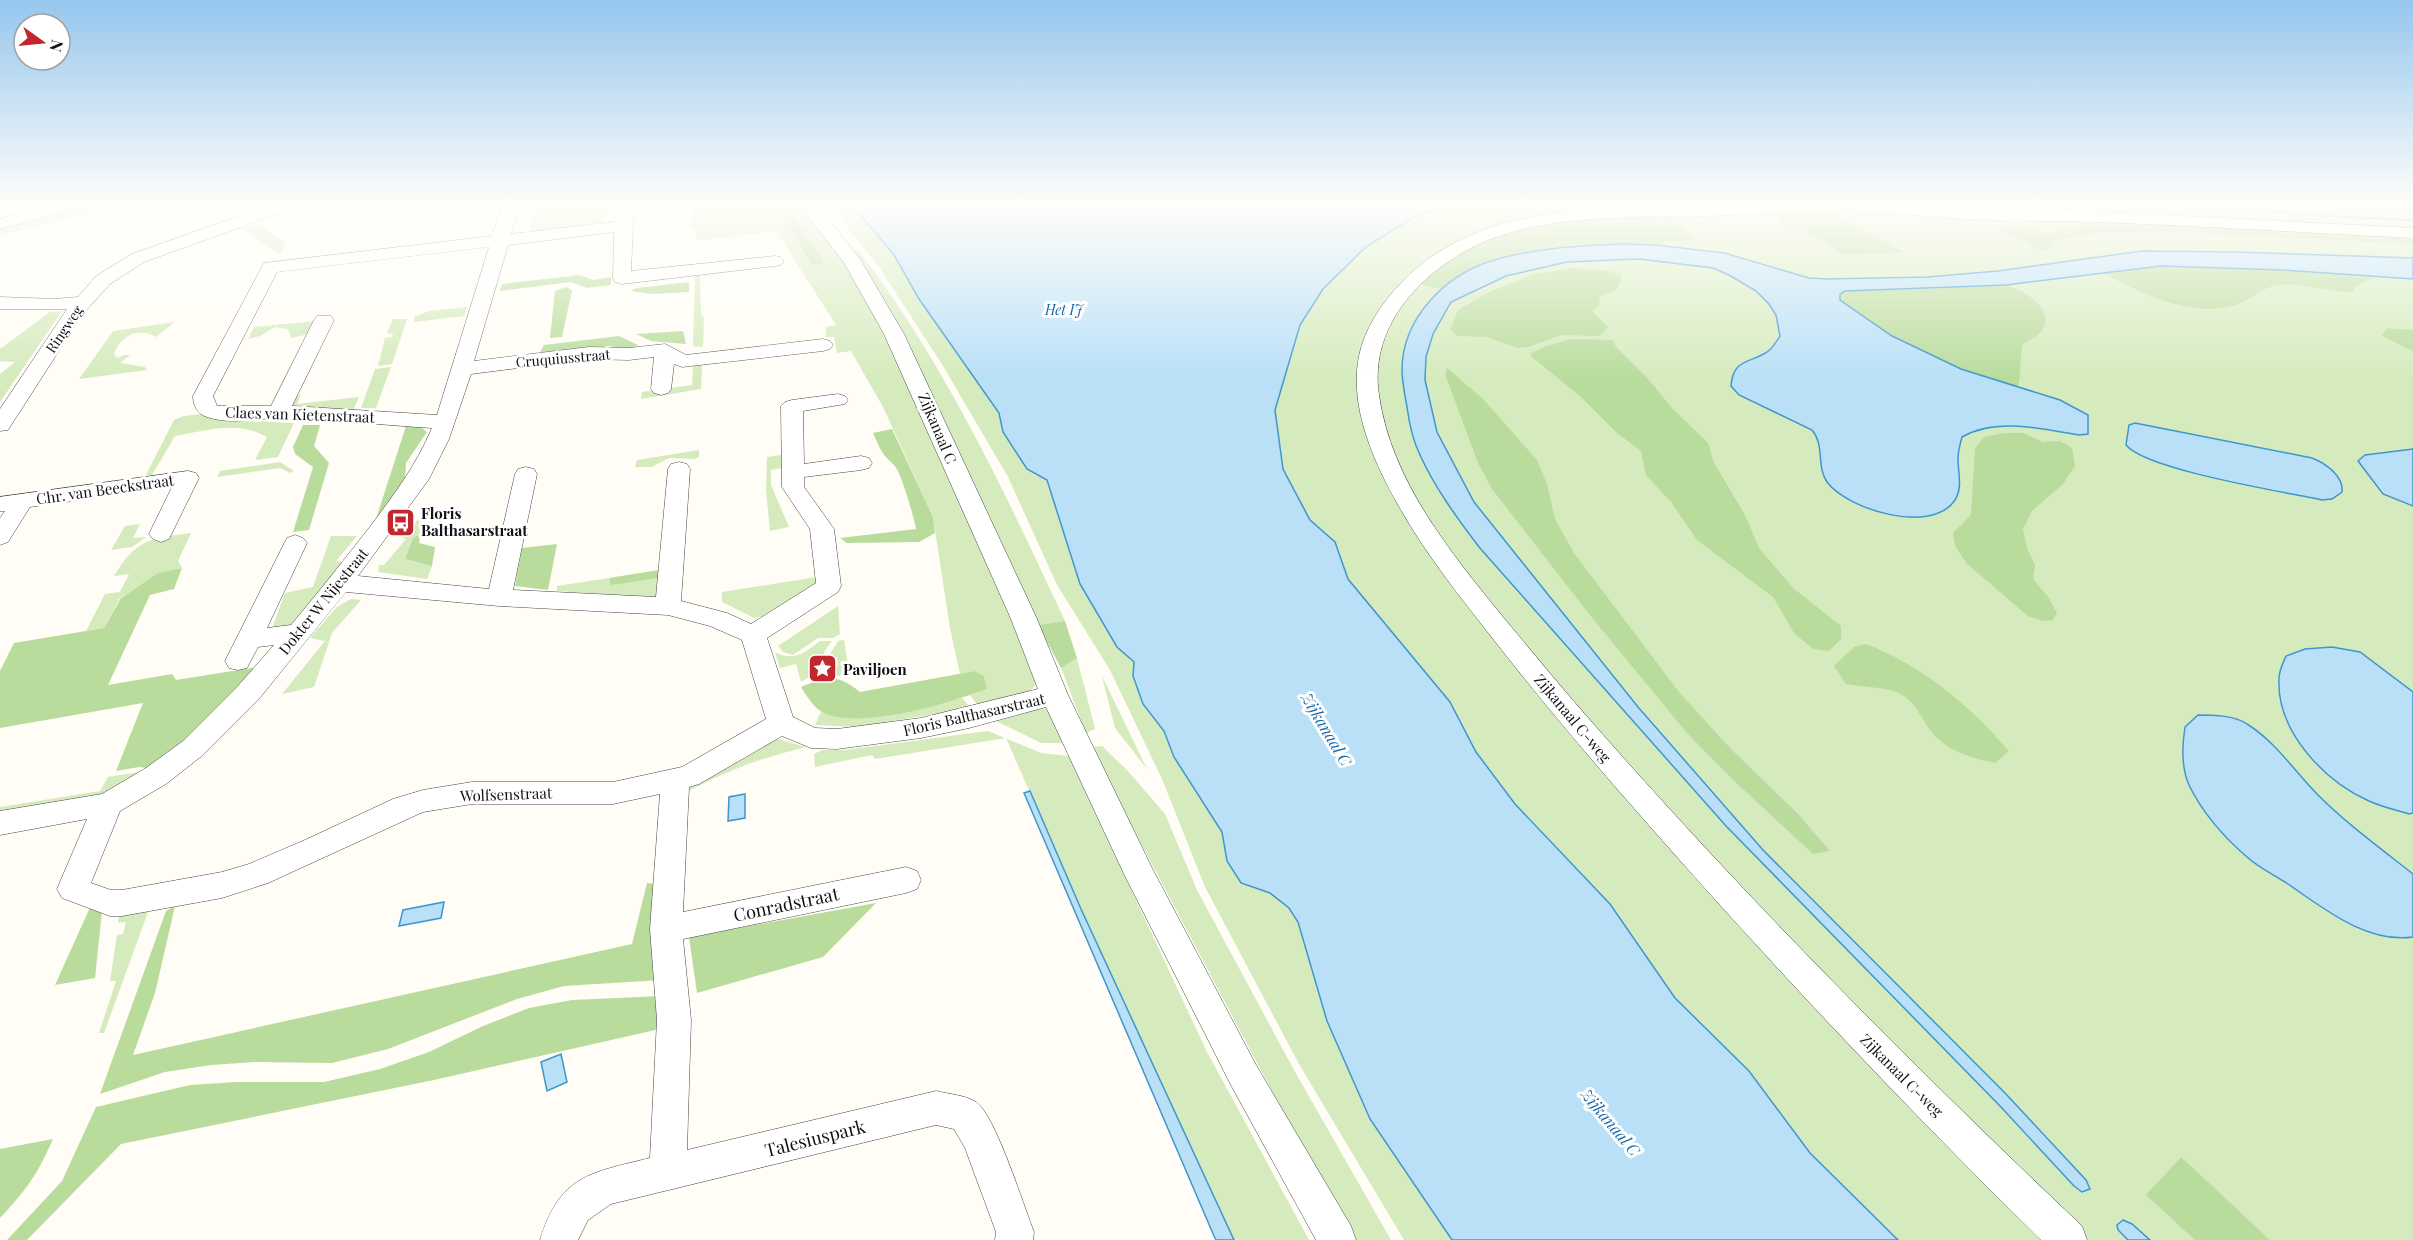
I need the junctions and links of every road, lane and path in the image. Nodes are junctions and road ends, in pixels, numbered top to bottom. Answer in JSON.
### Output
{"nodes":[{"id":1,"x":129,"y":264,"type":"edge"},
{"id":2,"x":297,"y":264,"type":"edge"},
{"id":3,"x":493,"y":264,"type":"edge"},
{"id":4,"x":622,"y":264,"type":"edge"},
{"id":5,"x":749,"y":264,"type":"edge"},
{"id":6,"x":854,"y":264,"type":"edge"},
{"id":7,"x":1432,"y":264,"type":"edge"},
{"id":8,"x":82,"y":302,"type":"junction"},
{"id":9,"x":0,"y":303,"type":"edge"},
{"id":10,"x":324,"y":320,"type":"dead end"},
{"id":11,"x":823,"y":345,"type":"dead end"},
{"id":12,"x":665,"y":350,"type":"junction"},
{"id":13,"x":462,"y":369,"type":"junction"},
{"id":14,"x":661,"y":389,"type":"dead end"},
{"id":15,"x":838,"y":400,"type":"dead end"},
{"id":16,"x":279,"y":412,"type":"junction"},
{"id":17,"x":444,"y":422,"type":"junction"},
{"id":18,"x":0,"y":425,"type":"edge"},
{"id":19,"x":861,"y":463,"type":"dead end"},
{"id":20,"x":679,"y":469,"type":"dead end"},
{"id":21,"x":793,"y":472,"type":"junction"},
{"id":22,"x":526,"y":474,"type":"dead end"},
{"id":23,"x":11,"y":502,"type":"edge"},
{"id":24,"x":162,"y":534,"type":"dead end"},
{"id":25,"x":0,"y":537,"type":"edge"},
{"id":26,"x":295,"y":543,"type":"dead end"},
{"id":27,"x":340,"y":583,"type":"junction"},
{"id":28,"x":499,"y":598,"type":"junction"},
{"id":29,"x":668,"y":606,"type":"junction"},
{"id":30,"x":297,"y":633,"type":"junction"},
{"id":31,"x":753,"y":635,"type":"junction"},
{"id":32,"x":1054,"y":695,"type":"junction"},
{"id":33,"x":781,"y":723,"type":"junction"},
{"id":34,"x":675,"y":779,"type":"junction"},
{"id":35,"x":108,"y":804,"type":"junction"},
{"id":36,"x":0,"y":823,"type":"edge"},
{"id":37,"x":906,"y":880,"type":"dead end"},
{"id":38,"x":666,"y":929,"type":"junction"},
{"id":39,"x":668,"y":1173,"type":"junction"},
{"id":40,"x":560,"y":1240,"type":"edge"},
{"id":41,"x":1014,"y":1240,"type":"edge"},
{"id":42,"x":1337,"y":1240,"type":"edge"},
{"id":43,"x":2068,"y":1240,"type":"edge"}],
"edges":[{"from":1,"to":8,"type":"street","name":"Ringweg"},
{"from":2,"to":16,"type":"street","name":"Claes van Kietenstraat"},
{"from":3,"to":13,"type":"street","name":"Dokter W Nijestraat"},
{"from":4,"to":5,"type":"street"},
{"from":6,"to":32,"type":"street","name":"Zijkanaal C"},
{"from":7,"to":43,"type":"street","name":"Zijkanaal C-weg"},
{"from":8,"to":9,"type":"street"},
{"from":8,"to":18,"type":"street","name":"Ringweg"},
{"from":10,"to":16,"type":"street"},
{"from":11,"to":12,"type":"street"},
{"from":12,"to":13,"type":"street","name":"Cruquiusstraat"},
{"from":12,"to":14,"type":"street"},
{"from":13,"to":17,"type":"street","name":"Dokter W Nijestraat"},
{"from":15,"to":21,"type":"street"},
{"from":16,"to":17,"type":"street","name":"Claes van Kietenstraat"},
{"from":17,"to":27,"type":"street","name":"Dokter W Nijestraat"},
{"from":19,"to":21,"type":"street"},
{"from":20,"to":29,"type":"street"},
{"from":21,"to":31,"type":"street"},
{"from":22,"to":28,"type":"street"},
{"from":23,"to":24,"type":"street","name":"Chr. van Beeckstraat"},
{"from":23,"to":25,"type":"street","name":"Chr. van Beeckstraat"},
{"from":26,"to":30,"type":"street"},
{"from":27,"to":28,"type":"street"},
{"from":27,"to":30,"type":"street","name":"Dokter W Nijestraat"},
{"from":28,"to":29,"type":"street"},
{"from":29,"to":31,"type":"street"},
{"from":30,"to":35,"type":"street","name":"Dokter W Nijestraat"},
{"from":31,"to":33,"type":"street"},
{"from":32,"to":33,"type":"street","name":"Floris Balthasarstraat"},
{"from":32,"to":42,"type":"street","name":"Zijkanaal C"},
{"from":33,"to":34,"type":"street","name":"Wolfsenstraat"},
{"from":34,"to":35,"type":"street","name":"Wolfsenstraat"},
{"from":34,"to":38,"type":"street"},
{"from":35,"to":36,"type":"street","name":"Dokter W Nijestraat"},
{"from":37,"to":38,"type":"street","name":"Conradstraat"},
{"from":38,"to":39,"type":"street"},
{"from":39,"to":40,"type":"street","name":"Talesiuspark"},
{"from":39,"to":41,"type":"street","name":"Talesiuspark"}]}
